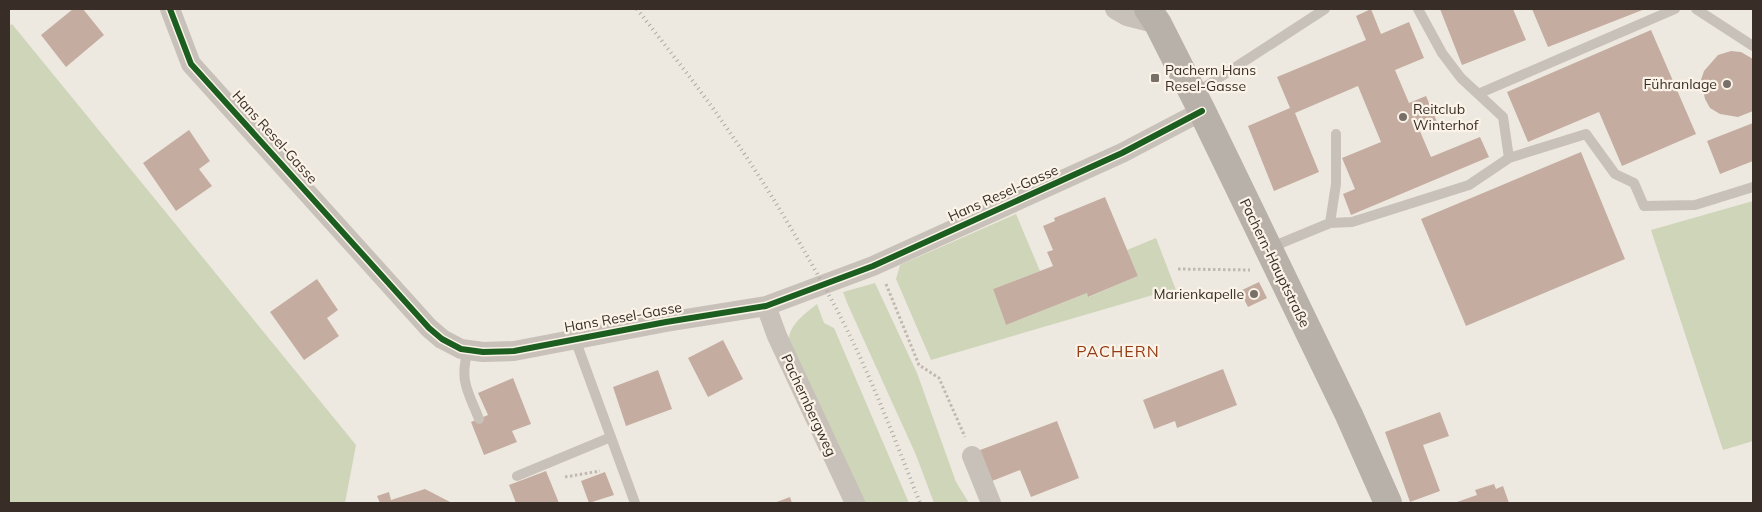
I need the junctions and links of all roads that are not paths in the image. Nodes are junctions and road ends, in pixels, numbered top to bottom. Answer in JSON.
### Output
{"nodes":[{"id":1,"x":170,"y":9,"type":"edge"},
{"id":2,"x":1115,"y":9,"type":"edge"},
{"id":3,"x":1325,"y":9,"type":"edge"},
{"id":4,"x":1418,"y":9,"type":"edge"},
{"id":5,"x":1675,"y":9,"type":"edge"},
{"id":6,"x":1696,"y":9,"type":"edge"},
{"id":7,"x":1153,"y":16,"type":"edge"},
{"id":8,"x":1753,"y":46,"type":"edge"},
{"id":9,"x":1478,"y":94,"type":"junction"},
{"id":10,"x":1198,"y":103,"type":"junction"},
{"id":11,"x":1336,"y":134,"type":"dead end"},
{"id":12,"x":1509,"y":158,"type":"junction"},
{"id":13,"x":1753,"y":187,"type":"edge"},
{"id":14,"x":1330,"y":223,"type":"junction"},
{"id":15,"x":1273,"y":259,"type":"junction"},
{"id":16,"x":766,"y":306,"type":"junction"},
{"id":17,"x":575,"y":339,"type":"junction"},
{"id":18,"x":468,"y":350,"type":"junction"},
{"id":19,"x":479,"y":419,"type":"dead end"},
{"id":20,"x":611,"y":437,"type":"junction"},
{"id":21,"x":972,"y":456,"type":"road end"},
{"id":22,"x":517,"y":476,"type":"dead end"},
{"id":23,"x":634,"y":503,"type":"edge"},
{"id":24,"x":855,"y":503,"type":"edge"},
{"id":25,"x":991,"y":503,"type":"edge"},
{"id":26,"x":1388,"y":503,"type":"edge"}],
"edges":[{"from":1,"to":18,"type":"street","name":"Hans Resel-Gasse"},
{"from":2,"to":7,"type":"street","name":"Pachern-Hauptstraße"},
{"from":3,"to":10,"type":"lane"},
{"from":4,"to":9,"type":"lane"},
{"from":5,"to":9,"type":"lane"},
{"from":6,"to":8,"type":"lane"},
{"from":7,"to":10,"type":"main road","name":"Pachern-Hauptstraße"},
{"from":9,"to":12,"type":"lane"},
{"from":10,"to":15,"type":"main road","name":"Pachern-Hauptstraße"},
{"from":10,"to":16,"type":"street","name":"Hans Resel-Gasse"},
{"from":11,"to":14,"type":"lane"},
{"from":12,"to":13,"type":"lane"},
{"from":12,"to":14,"type":"lane"},
{"from":14,"to":15,"type":"lane"},
{"from":15,"to":26,"type":"main road","name":"Pachern-Hauptstraße"},
{"from":16,"to":17,"type":"street","name":"Hans Resel-Gasse"},
{"from":16,"to":24,"type":"street","name":"Pachernbergweg"},
{"from":17,"to":18,"type":"street","name":"Hans Resel-Gasse"},
{"from":17,"to":20,"type":"lane"},
{"from":18,"to":19,"type":"lane"},
{"from":20,"to":22,"type":"lane"},
{"from":20,"to":23,"type":"lane"},
{"from":21,"to":25,"type":"street"}]}
